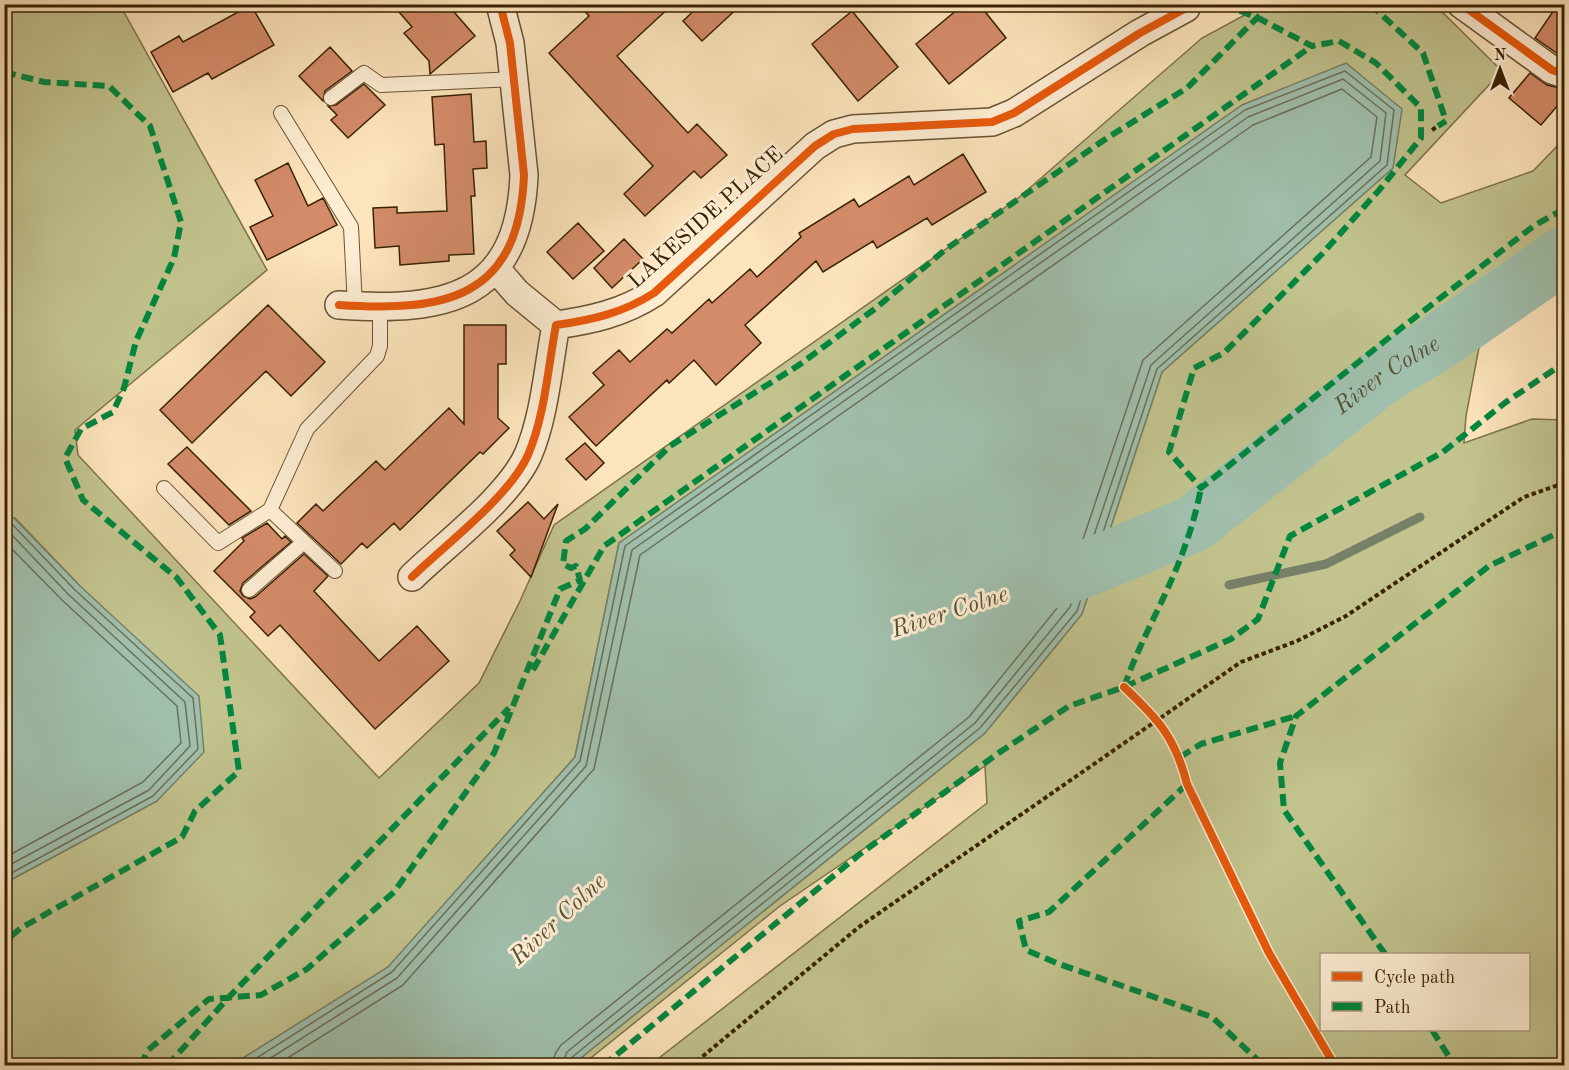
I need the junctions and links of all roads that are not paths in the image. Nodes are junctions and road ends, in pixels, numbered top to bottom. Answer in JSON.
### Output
{"nodes":[{"id":1,"x":500,"y":4,"type":"edge"},
{"id":2,"x":1461,"y":4,"type":"edge"},
{"id":3,"x":1189,"y":6,"type":"edge"},
{"id":4,"x":1564,"y":74,"type":"edge"},
{"id":5,"x":513,"y":79,"type":"junction"},
{"id":6,"x":332,"y":98,"type":"dead end"},
{"id":7,"x":281,"y":113,"type":"dead end"},
{"id":8,"x":497,"y":270,"type":"junction"},
{"id":9,"x":358,"y":306,"type":"junction"},
{"id":10,"x":556,"y":325,"type":"junction"},
{"id":11,"x":164,"y":488,"type":"dead end"},
{"id":12,"x":270,"y":510,"type":"junction"},
{"id":13,"x":304,"y":542,"type":"junction"},
{"id":14,"x":335,"y":571,"type":"dead end"},
{"id":15,"x":412,"y":577,"type":"dead end"},
{"id":16,"x":249,"y":590,"type":"dead end"}],
"edges":[{"from":1,"to":5,"type":"street"},
{"from":2,"to":4,"type":"street"},
{"from":3,"to":10,"type":"street","name":"LAKESIDE PLACE"},
{"from":5,"to":6,"type":"lane"},
{"from":5,"to":8,"type":"street"},
{"from":7,"to":9,"type":"lane"},
{"from":8,"to":9,"type":"street"},
{"from":8,"to":10,"type":"street"},
{"from":9,"to":12,"type":"lane"},
{"from":10,"to":15,"type":"street"},
{"from":11,"to":12,"type":"lane"},
{"from":12,"to":13,"type":"lane"},
{"from":13,"to":14,"type":"lane"},
{"from":13,"to":16,"type":"lane"}]}
